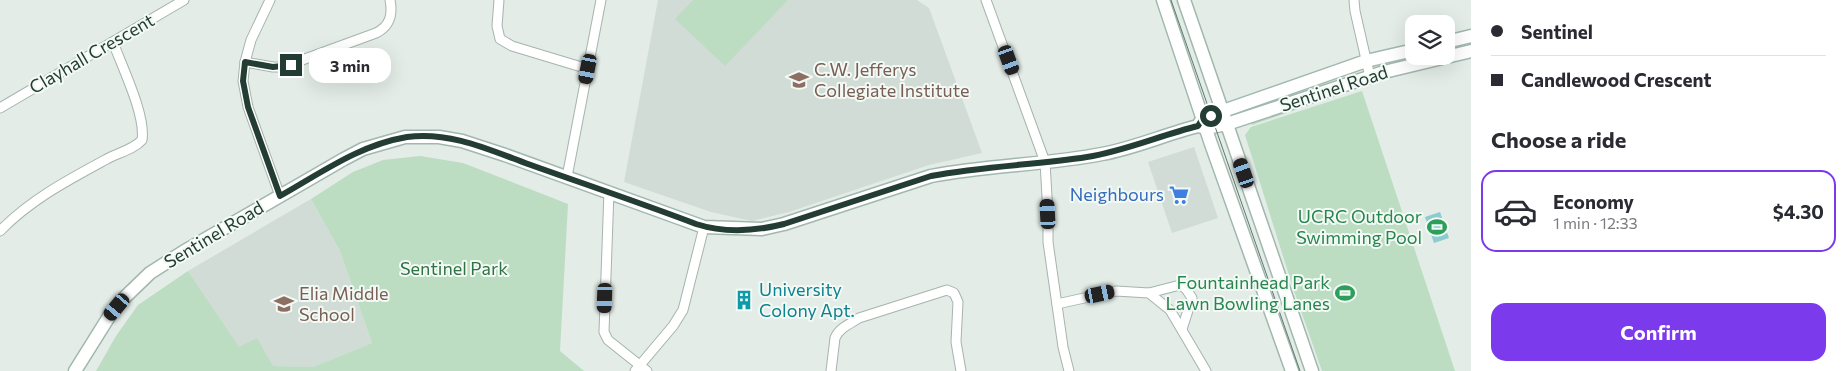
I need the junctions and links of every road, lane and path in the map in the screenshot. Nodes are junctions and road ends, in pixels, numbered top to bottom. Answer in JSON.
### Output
{"nodes":[{"id":1,"x":184,"y":0,"type":"edge"},
{"id":2,"x":268,"y":0,"type":"edge"},
{"id":3,"x":390,"y":0,"type":"edge"},
{"id":4,"x":500,"y":0,"type":"edge"},
{"id":5,"x":601,"y":0,"type":"edge"},
{"id":6,"x":986,"y":0,"type":"edge"},
{"id":7,"x":1163,"y":0,"type":"edge"},
{"id":8,"x":1184,"y":0,"type":"edge"},
{"id":9,"x":1354,"y":0,"type":"edge"},
{"id":10,"x":1471,"y":36,"type":"edge"},
{"id":11,"x":1455,"y":40,"type":"edge"},
{"id":12,"x":113,"y":42,"type":"junction"},
{"id":13,"x":1471,"y":51,"type":"edge"},
{"id":14,"x":1405,"y":52,"type":"edge"},
{"id":15,"x":1366,"y":61,"type":"junction"},
{"id":16,"x":245,"y":62,"type":"junction"},
{"id":17,"x":588,"y":69,"type":"junction"},
{"id":18,"x":1370,"y":77,"type":"junction"},
{"id":19,"x":0,"y":108,"type":"edge"},
{"id":20,"x":1223,"y":111,"type":"junction"},
{"id":21,"x":1202,"y":124,"type":"junction"},
{"id":22,"x":1227,"y":124,"type":"junction"},
{"id":23,"x":1045,"y":162,"type":"junction"},
{"id":24,"x":567,"y":176,"type":"junction"},
{"id":25,"x":609,"y":192,"type":"junction"},
{"id":26,"x":280,"y":196,"type":"junction"},
{"id":27,"x":704,"y":227,"type":"junction"},
{"id":28,"x":0,"y":231,"type":"edge"},
{"id":29,"x":1149,"y":293,"type":"junction"},
{"id":30,"x":1057,"y":304,"type":"junction"},
{"id":31,"x":1182,"y":329,"type":"junction"},
{"id":32,"x":640,"y":369,"type":"edge"},
{"id":33,"x":75,"y":371,"type":"edge"},
{"id":34,"x":831,"y":371,"type":"edge"},
{"id":35,"x":961,"y":371,"type":"edge"},
{"id":36,"x":1069,"y":371,"type":"edge"},
{"id":37,"x":1206,"y":371,"type":"edge"},
{"id":38,"x":1292,"y":371,"type":"edge"},
{"id":39,"x":1312,"y":371,"type":"edge"}],
"edges":[{"from":1,"to":12,"type":"street","name":"Clayhall Crescent"},
{"from":2,"to":16,"type":"street"},
{"from":3,"to":16,"type":"street"},
{"from":4,"to":17,"type":"street"},
{"from":5,"to":17,"type":"street"},
{"from":6,"to":23,"type":"street"},
{"from":7,"to":21,"type":"street"},
{"from":8,"to":20,"type":"street"},
{"from":9,"to":15,"type":"street"},
{"from":10,"to":11,"type":"street"},
{"from":12,"to":19,"type":"street","name":"Clayhall Crescent"},
{"from":12,"to":28,"type":"street"},
{"from":13,"to":18,"type":"street","name":"Sentinel Road"},
{"from":14,"to":15,"type":"street","name":"Sentinel Road"},
{"from":15,"to":18,"type":"street"},
{"from":15,"to":20,"type":"street","name":"Sentinel Road"},
{"from":16,"to":26,"type":"street"},
{"from":17,"to":24,"type":"street"},
{"from":18,"to":22,"type":"street","name":"Sentinel Road"},
{"from":20,"to":21,"type":"street","name":"Sentinel Road"},
{"from":20,"to":22,"type":"street"},
{"from":21,"to":22,"type":"street","name":"Sentinel Road"},
{"from":21,"to":23,"type":"street","name":"Sentinel Road"},
{"from":21,"to":38,"type":"street"},
{"from":22,"to":39,"type":"street"},
{"from":23,"to":27,"type":"street","name":"Sentinel Road"},
{"from":23,"to":30,"type":"street"},
{"from":24,"to":25,"type":"street","name":"Sentinel Road"},
{"from":24,"to":26,"type":"street","name":"Sentinel Road"},
{"from":25,"to":27,"type":"street","name":"Sentinel Road"},
{"from":25,"to":32,"type":"street"},
{"from":26,"to":33,"type":"street","name":"Sentinel Road"},
{"from":27,"to":32,"type":"street"},
{"from":29,"to":30,"type":"street"},
{"from":29,"to":31,"type":"street"},
{"from":29,"to":31,"type":"street"},
{"from":30,"to":36,"type":"street"},
{"from":31,"to":37,"type":"street"},
{"from":34,"to":35,"type":"street"}]}
